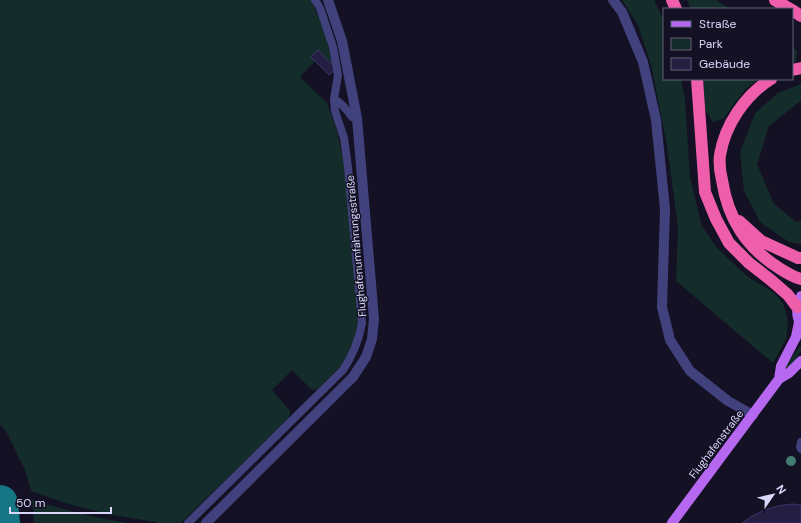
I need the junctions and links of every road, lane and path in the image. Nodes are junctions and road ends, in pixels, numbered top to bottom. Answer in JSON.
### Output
{"nodes":[{"id":1,"x":316,"y":0,"type":"edge"},
{"id":2,"x":328,"y":0,"type":"edge"},
{"id":3,"x":613,"y":0,"type":"edge"},
{"id":4,"x":775,"y":0,"type":"edge"},
{"id":5,"x":788,"y":8,"type":"edge"},
{"id":6,"x":697,"y":80,"type":"edge"},
{"id":7,"x":770,"y":80,"type":"edge"},
{"id":8,"x":334,"y":99,"type":"junction"},
{"id":9,"x":357,"y":118,"type":"junction"},
{"id":10,"x":731,"y":214,"type":"junction"},
{"id":11,"x":801,"y":258,"type":"edge"},
{"id":12,"x":801,"y":279,"type":"edge"},
{"id":13,"x":799,"y":302,"type":"edge"},
{"id":14,"x":800,"y":324,"type":"edge"},
{"id":15,"x":801,"y":361,"type":"edge"},
{"id":16,"x":779,"y":379,"type":"junction"},
{"id":17,"x":753,"y":415,"type":"junction"},
{"id":18,"x":801,"y":442,"type":"edge"},
{"id":19,"x":801,"y":449,"type":"edge"},
{"id":20,"x":188,"y":523,"type":"edge"},
{"id":21,"x":206,"y":523,"type":"edge"},
{"id":22,"x":672,"y":523,"type":"edge"}],
"edges":[{"from":1,"to":8,"type":"lane"},
{"from":2,"to":9,"type":"street","name":"Flughafenumfahrungsstraße"},
{"from":3,"to":17,"type":"street"},
{"from":4,"to":5,"type":"highway"},
{"from":6,"to":13,"type":"highway"},
{"from":7,"to":10,"type":"highway"},
{"from":8,"to":9,"type":"lane"},
{"from":8,"to":20,"type":"lane"},
{"from":9,"to":21,"type":"street","name":"Flughafenumfahrungsstraße"},
{"from":10,"to":11,"type":"highway"},
{"from":10,"to":12,"type":"highway"},
{"from":13,"to":14,"type":"main road","name":"Flughafenstraße"},
{"from":14,"to":16,"type":"main road","name":"Flughafenstraße"},
{"from":15,"to":16,"type":"main road","name":"Flughafenstraße"},
{"from":16,"to":17,"type":"main road","name":"Flughafenstraße"},
{"from":17,"to":22,"type":"main road","name":"Flughafenstraße"},
{"from":18,"to":19,"type":"lane"}]}
